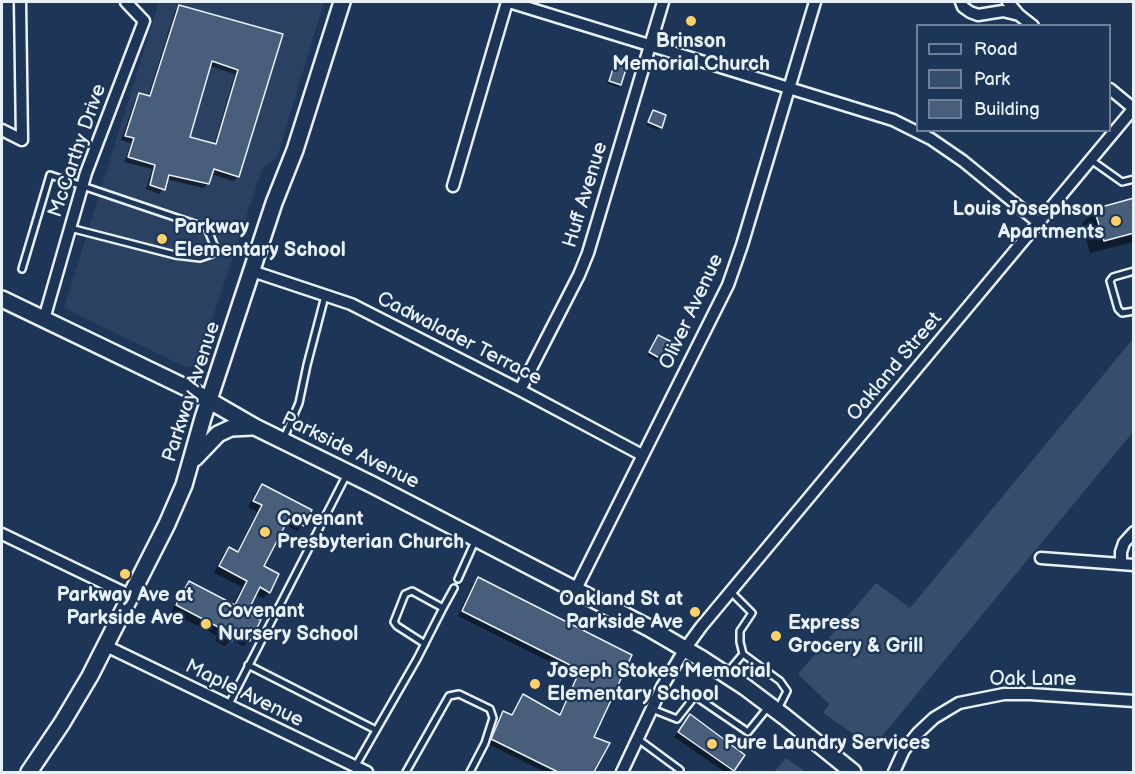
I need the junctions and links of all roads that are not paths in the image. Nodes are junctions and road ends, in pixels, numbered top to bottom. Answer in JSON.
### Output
{"nodes":[{"id":1,"x":20,"y":2,"type":"edge"},
{"id":2,"x":126,"y":2,"type":"edge"},
{"id":3,"x":342,"y":2,"type":"edge"},
{"id":4,"x":508,"y":2,"type":"edge"},
{"id":5,"x":663,"y":2,"type":"edge"},
{"id":6,"x":815,"y":2,"type":"edge"},
{"id":7,"x":961,"y":2,"type":"edge"},
{"id":8,"x":1008,"y":2,"type":"edge"},
{"id":9,"x":1019,"y":15,"type":"junction"},
{"id":10,"x":1030,"y":24,"type":"edge"},
{"id":11,"x":650,"y":44,"type":"junction"},
{"id":12,"x":790,"y":86,"type":"junction"},
{"id":13,"x":1111,"y":90,"type":"edge"},
{"id":14,"x":1133,"y":108,"type":"edge"},
{"id":15,"x":2,"y":130,"type":"edge"},
{"id":16,"x":916,"y":132,"type":"edge"},
{"id":17,"x":917,"y":132,"type":"edge"},
{"id":18,"x":1091,"y":160,"type":"junction"},
{"id":19,"x":1134,"y":179,"type":"edge"},
{"id":20,"x":83,"y":186,"type":"junction"},
{"id":21,"x":453,"y":186,"type":"dead end"},
{"id":22,"x":1039,"y":223,"type":"junction"},
{"id":23,"x":70,"y":228,"type":"junction"},
{"id":24,"x":21,"y":269,"type":"dead end"},
{"id":25,"x":252,"y":271,"type":"junction"},
{"id":26,"x":1134,"y":271,"type":"edge"},
{"id":27,"x":326,"y":296,"type":"junction"},
{"id":28,"x":2,"y":299,"type":"edge"},
{"id":29,"x":1134,"y":311,"type":"edge"},
{"id":30,"x":44,"y":319,"type":"junction"},
{"id":31,"x":520,"y":390,"type":"junction"},
{"id":32,"x":210,"y":400,"type":"junction"},
{"id":33,"x":255,"y":427,"type":"junction"},
{"id":34,"x":282,"y":441,"type":"junction"},
{"id":35,"x":642,"y":455,"type":"junction"},
{"id":36,"x":193,"y":460,"type":"junction"},
{"id":37,"x":348,"y":472,"type":"junction"},
{"id":38,"x":1134,"y":532,"type":"edge"},
{"id":39,"x":2,"y":534,"type":"edge"},
{"id":40,"x":476,"y":538,"type":"junction"},
{"id":41,"x":1041,"y":558,"type":"dead end"},
{"id":42,"x":1121,"y":564,"type":"junction"},
{"id":43,"x":1134,"y":565,"type":"edge"},
{"id":44,"x":458,"y":579,"type":"dead end"},
{"id":45,"x":454,"y":588,"type":"dead end"},
{"id":46,"x":576,"y":589,"type":"junction"},
{"id":47,"x":731,"y":592,"type":"junction"},
{"id":48,"x":131,"y":597,"type":"junction"},
{"id":49,"x":443,"y":608,"type":"junction"},
{"id":50,"x":425,"y":644,"type":"junction"},
{"id":51,"x":106,"y":646,"type":"junction"},
{"id":52,"x":685,"y":649,"type":"junction"},
{"id":53,"x":743,"y":654,"type":"junction"},
{"id":54,"x":248,"y":665,"type":"junction"},
{"id":55,"x":726,"y":675,"type":"junction"},
{"id":56,"x":1134,"y":701,"type":"edge"},
{"id":57,"x":228,"y":706,"type":"junction"},
{"id":58,"x":774,"y":708,"type":"junction"},
{"id":59,"x":652,"y":709,"type":"junction"},
{"id":60,"x":376,"y":730,"type":"junction"},
{"id":61,"x":638,"y":739,"type":"junction"},
{"id":62,"x":355,"y":767,"type":"junction"},
{"id":63,"x":680,"y":770,"type":"dead end"},
{"id":64,"x":29,"y":772,"type":"edge"},
{"id":65,"x":367,"y":772,"type":"edge"},
{"id":66,"x":406,"y":772,"type":"edge"},
{"id":67,"x":470,"y":772,"type":"edge"},
{"id":68,"x":622,"y":772,"type":"edge"},
{"id":69,"x":853,"y":772,"type":"edge"},
{"id":70,"x":894,"y":772,"type":"edge"}],
"edges":[{"from":1,"to":15,"type":"street"},
{"from":2,"to":20,"type":"street","name":"McCarthy Drive"},
{"from":3,"to":25,"type":"main road","name":"Parkway Avenue"},
{"from":4,"to":11,"type":"street"},
{"from":4,"to":21,"type":"street"},
{"from":5,"to":11,"type":"street","name":"Huff Avenue"},
{"from":6,"to":12,"type":"street","name":"Oliver Avenue"},
{"from":7,"to":9,"type":"street"},
{"from":8,"to":9,"type":"street"},
{"from":9,"to":10,"type":"street"},
{"from":11,"to":12,"type":"street"},
{"from":11,"to":31,"type":"street","name":"Huff Avenue"},
{"from":12,"to":16,"type":"street"},
{"from":12,"to":35,"type":"street","name":"Oliver Avenue"},
{"from":13,"to":14,"type":"street"},
{"from":14,"to":18,"type":"street","name":"Oakland Street"},
{"from":17,"to":22,"type":"street"},
{"from":18,"to":19,"type":"lane"},
{"from":18,"to":22,"type":"street","name":"Oakland Street"},
{"from":20,"to":23,"type":"street","name":"McCarthy Drive"},
{"from":20,"to":23,"type":"lane"},
{"from":20,"to":24,"type":"lane"},
{"from":22,"to":47,"type":"street","name":"Oakland Street"},
{"from":23,"to":30,"type":"street","name":"McCarthy Drive"},
{"from":25,"to":27,"type":"street","name":"Cadwalader Terrace"},
{"from":25,"to":32,"type":"main road","name":"Parkway Avenue"},
{"from":26,"to":29,"type":"lane"},
{"from":27,"to":31,"type":"street","name":"Cadwalader Terrace"},
{"from":27,"to":34,"type":"lane"},
{"from":28,"to":30,"type":"main road","name":"Parkside Avenue"},
{"from":30,"to":32,"type":"main road","name":"Parkside Avenue"},
{"from":31,"to":35,"type":"street","name":"Cadwalader Terrace"},
{"from":32,"to":33,"type":"main road","name":"Parkside Avenue"},
{"from":32,"to":36,"type":"main road","name":"Parkway Avenue"},
{"from":33,"to":34,"type":"main road","name":"Parkside Avenue"},
{"from":33,"to":36,"type":"main road"},
{"from":34,"to":37,"type":"main road","name":"Parkside Avenue"},
{"from":35,"to":46,"type":"street","name":"Oliver Avenue"},
{"from":36,"to":48,"type":"main road","name":"Parkway Avenue"},
{"from":37,"to":40,"type":"main road","name":"Parkside Avenue"},
{"from":37,"to":54,"type":"lane"},
{"from":38,"to":42,"type":"street"},
{"from":39,"to":48,"type":"street"},
{"from":40,"to":44,"type":"lane"},
{"from":40,"to":46,"type":"main road","name":"Parkside Avenue"},
{"from":41,"to":42,"type":"street"},
{"from":42,"to":43,"type":"street"},
{"from":45,"to":49,"type":"lane"},
{"from":46,"to":52,"type":"main road","name":"Parkside Avenue"},
{"from":47,"to":52,"type":"street","name":"Oakland Street"},
{"from":47,"to":53,"type":"lane"},
{"from":48,"to":51,"type":"main road","name":"Parkway Avenue"},
{"from":49,"to":50,"type":"lane"},
{"from":49,"to":50,"type":"lane"},
{"from":50,"to":60,"type":"lane"},
{"from":51,"to":57,"type":"street","name":"Maple Avenue"},
{"from":51,"to":64,"type":"main road","name":"Parkway Avenue"},
{"from":52,"to":55,"type":"main road","name":"Parkside Avenue"},
{"from":52,"to":59,"type":"street","name":"Oakland Street"},
{"from":53,"to":55,"type":"lane"},
{"from":53,"to":58,"type":"lane"},
{"from":54,"to":57,"type":"lane"},
{"from":54,"to":60,"type":"lane"},
{"from":55,"to":58,"type":"main road","name":"Parkside Avenue"},
{"from":56,"to":70,"type":"street","name":"Oak Lane"},
{"from":57,"to":62,"type":"street","name":"Maple Avenue"},
{"from":58,"to":59,"type":"lane"},
{"from":58,"to":69,"type":"main road","name":"Parkside Avenue"},
{"from":59,"to":61,"type":"street","name":"Oakland Street"},
{"from":60,"to":62,"type":"lane"},
{"from":61,"to":63,"type":"lane"},
{"from":61,"to":68,"type":"street","name":"Oakland Street"},
{"from":62,"to":65,"type":"street","name":"Maple Avenue"},
{"from":66,"to":67,"type":"lane"}]}
